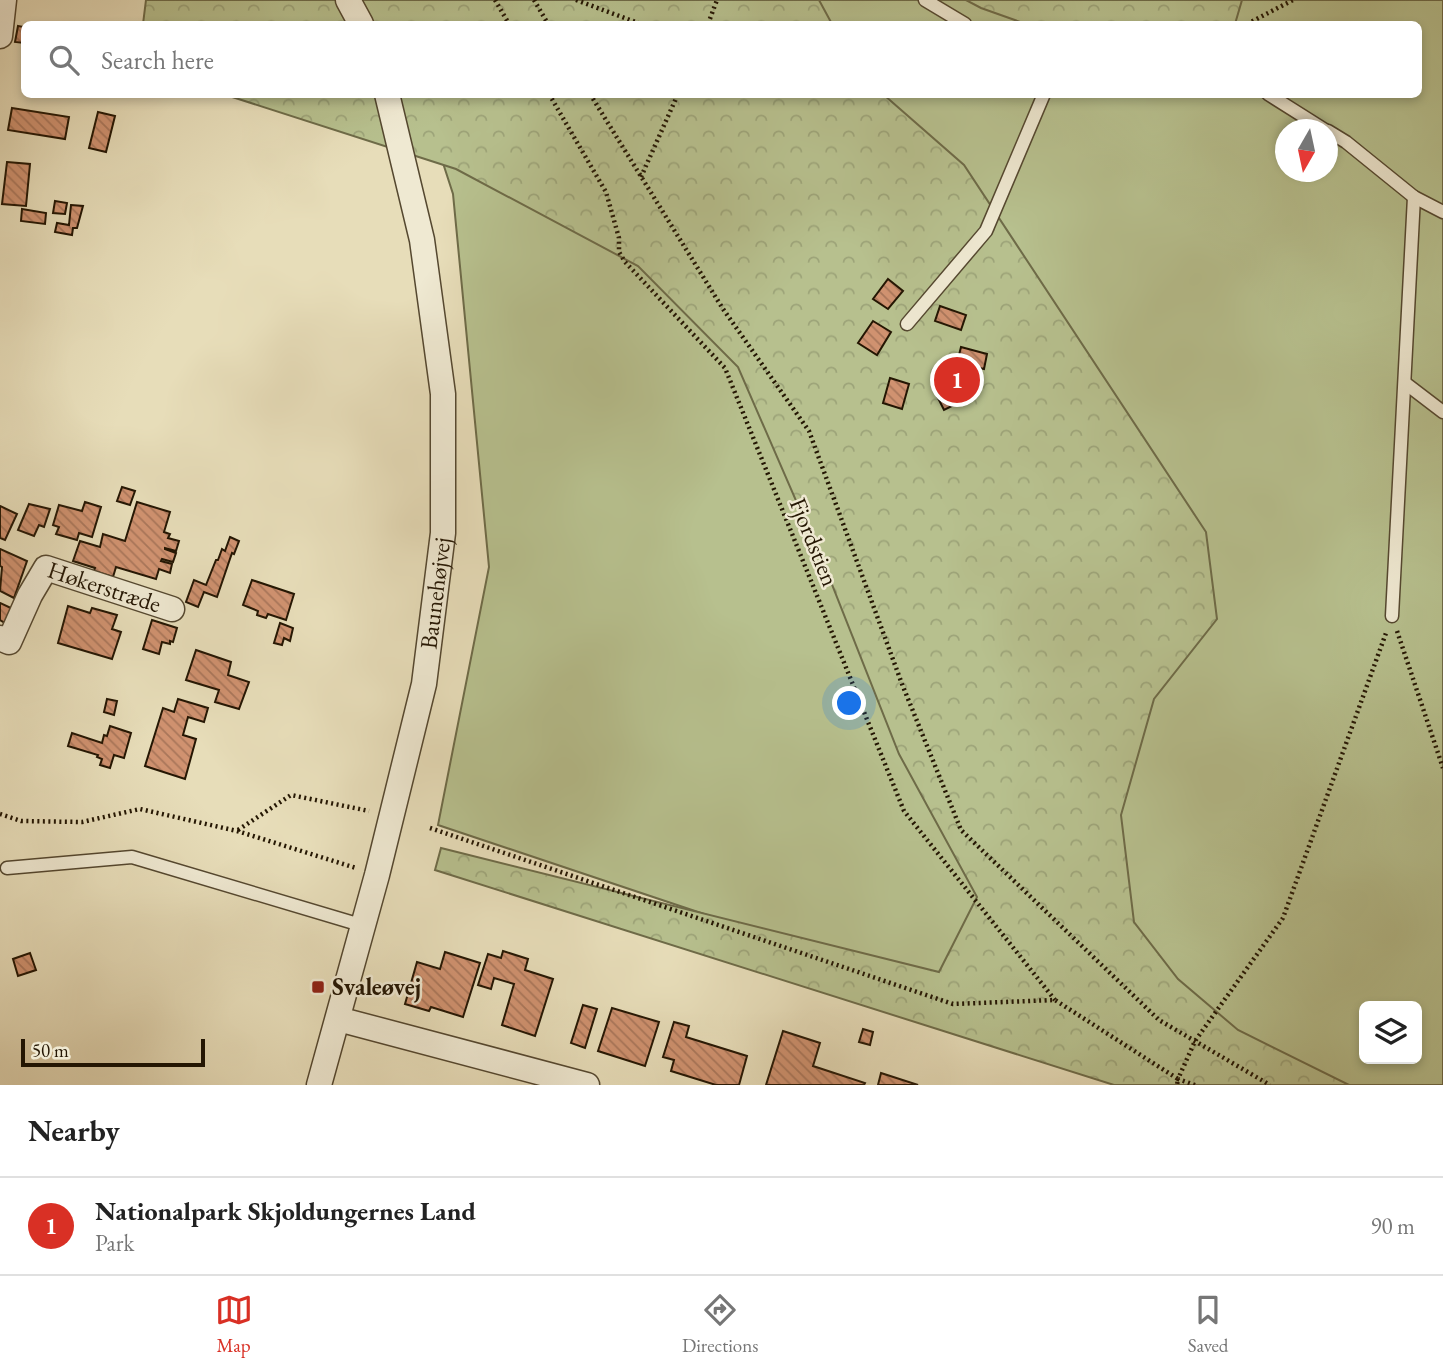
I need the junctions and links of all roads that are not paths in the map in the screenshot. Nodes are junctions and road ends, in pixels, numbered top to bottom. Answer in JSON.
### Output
{"nodes":[{"id":1,"x":5,"y":0,"type":"edge"},
{"id":2,"x":348,"y":0,"type":"edge"},
{"id":3,"x":925,"y":0,"type":"edge"},
{"id":4,"x":359,"y":21,"type":"edge"},
{"id":5,"x":960,"y":21,"type":"edge"},
{"id":6,"x":0,"y":36,"type":"edge"},
{"id":7,"x":388,"y":98,"type":"edge"},
{"id":8,"x":1042,"y":98,"type":"edge"},
{"id":9,"x":1274,"y":98,"type":"edge"},
{"id":10,"x":1308,"y":119,"type":"edge"},
{"id":11,"x":1338,"y":137,"type":"edge"},
{"id":12,"x":1414,"y":197,"type":"junction"},
{"id":13,"x":1443,"y":212,"type":"edge"},
{"id":14,"x":907,"y":324,"type":"dead end"},
{"id":15,"x":1405,"y":383,"type":"junction"},
{"id":16,"x":1443,"y":412,"type":"edge"},
{"id":17,"x":172,"y":609,"type":"dead end"},
{"id":18,"x":1392,"y":617,"type":"road end"},
{"id":19,"x":0,"y":638,"type":"edge"},
{"id":20,"x":7,"y":868,"type":"dead end"},
{"id":21,"x":364,"y":926,"type":"junction"},
{"id":22,"x":338,"y":1019,"type":"junction"},
{"id":23,"x":319,"y":1085,"type":"edge"},
{"id":24,"x":587,"y":1085,"type":"edge"}],
"edges":[{"from":1,"to":6,"type":"street"},
{"from":2,"to":4,"type":"street"},
{"from":3,"to":5,"type":"lane"},
{"from":7,"to":21,"type":"street","name":"Baunehøjvej"},
{"from":8,"to":14,"type":"lane"},
{"from":9,"to":10,"type":"lane"},
{"from":11,"to":12,"type":"lane"},
{"from":12,"to":13,"type":"lane"},
{"from":12,"to":15,"type":"lane"},
{"from":15,"to":16,"type":"lane"},
{"from":15,"to":18,"type":"lane"},
{"from":17,"to":19,"type":"street","name":"Høkerstræde"},
{"from":20,"to":21,"type":"lane"},
{"from":21,"to":22,"type":"street","name":"Baunehøjvej"},
{"from":22,"to":23,"type":"street","name":"Baunehøjvej"},
{"from":22,"to":24,"type":"street"}]}
